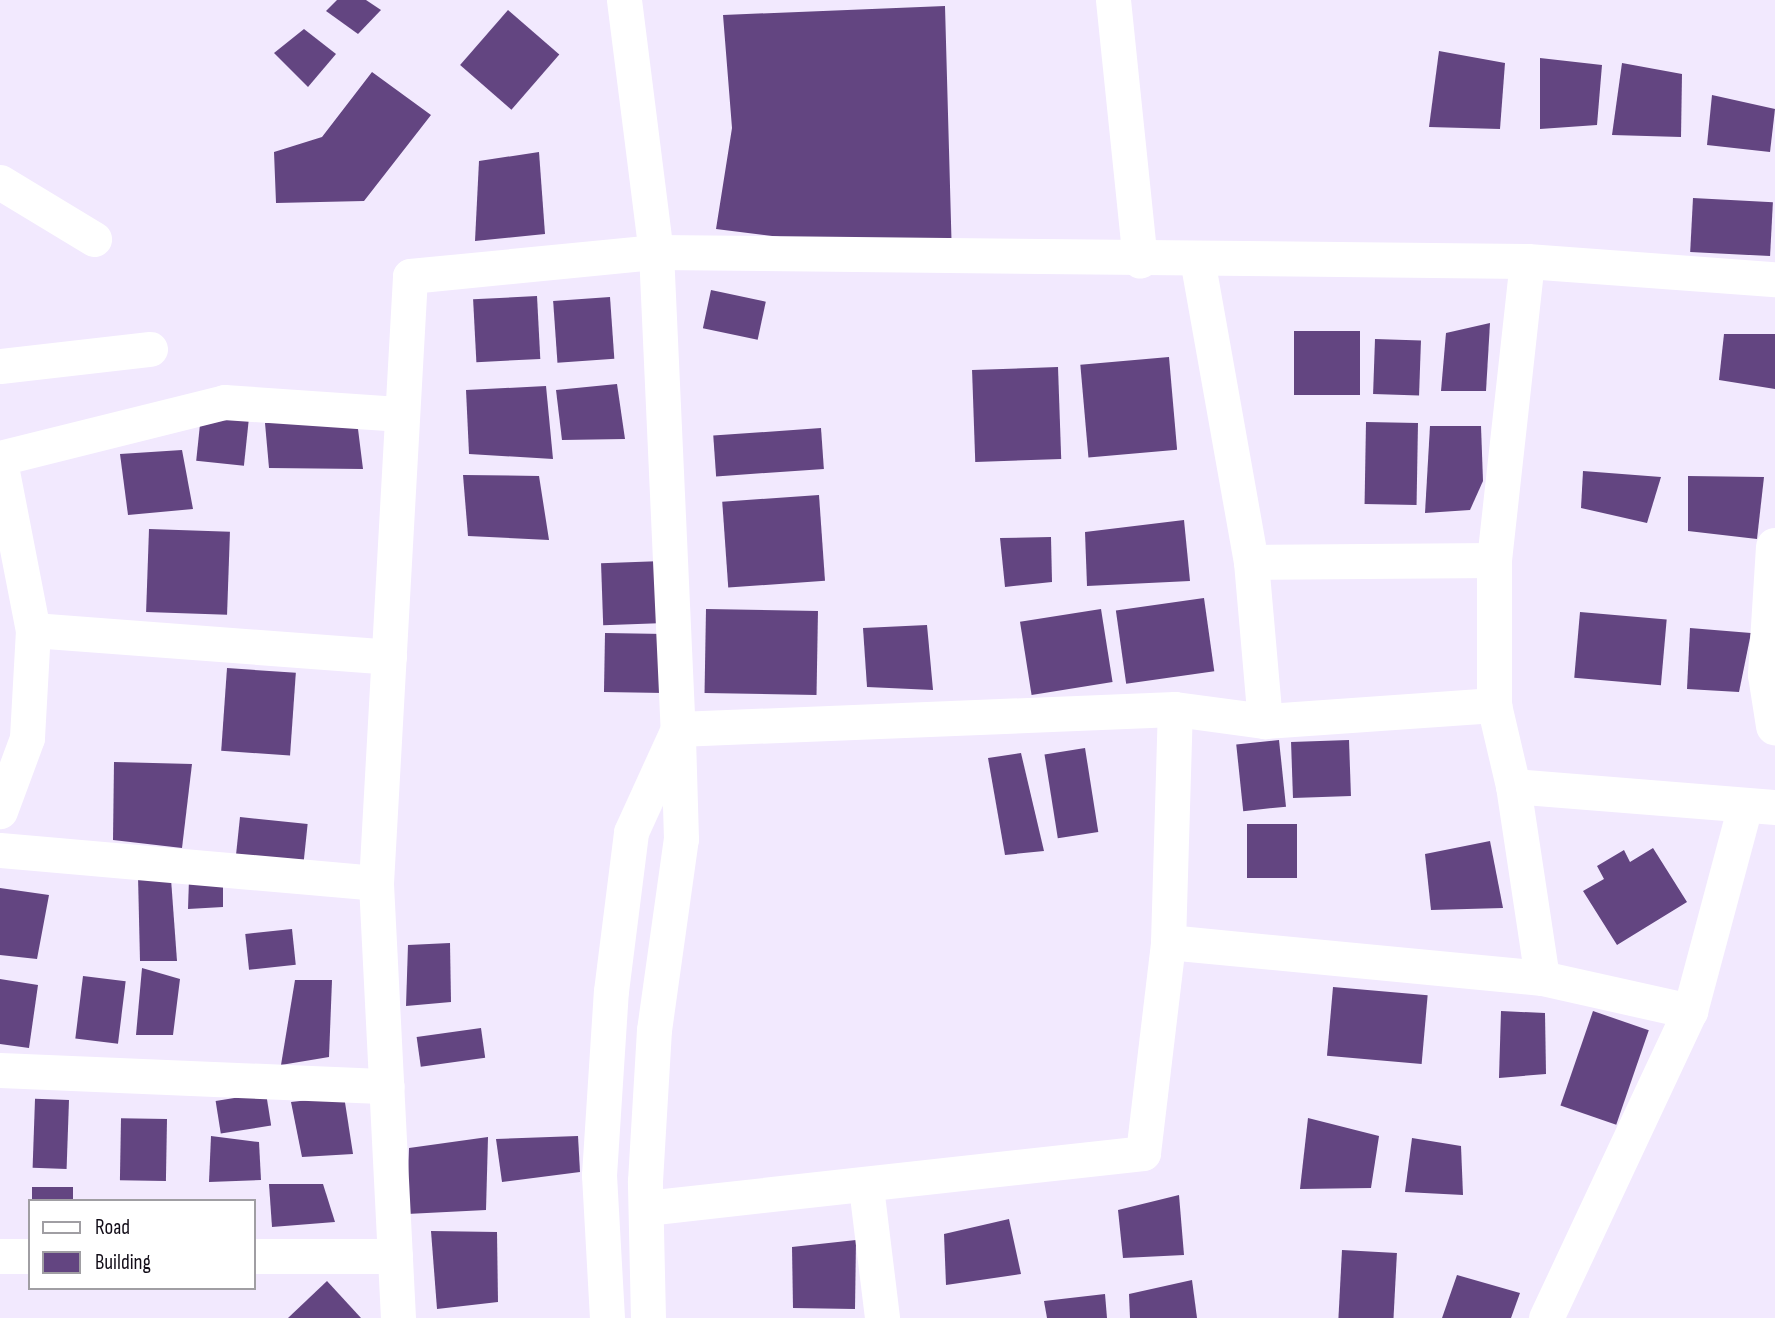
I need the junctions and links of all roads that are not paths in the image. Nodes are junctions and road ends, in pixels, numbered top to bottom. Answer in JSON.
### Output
{"nodes":[{"id":1,"x":624,"y":0,"type":"edge"},
{"id":2,"x":1113,"y":0,"type":"edge"},
{"id":3,"x":0,"y":182,"type":"edge"},
{"id":4,"x":94,"y":239,"type":"dead end"},
{"id":5,"x":656,"y":252,"type":"junction"},
{"id":6,"x":1197,"y":259,"type":"junction"},
{"id":7,"x":1140,"y":261,"type":"junction"},
{"id":8,"x":1527,"y":261,"type":"junction"},
{"id":9,"x":1775,"y":279,"type":"edge"},
{"id":10,"x":150,"y":349,"type":"dead end"},
{"id":11,"x":0,"y":366,"type":"edge"},
{"id":12,"x":402,"y":414,"type":"junction"},
{"id":13,"x":0,"y":459,"type":"edge"},
{"id":14,"x":1775,"y":547,"type":"edge"},
{"id":15,"x":1494,"y":560,"type":"junction"},
{"id":16,"x":1251,"y":562,"type":"junction"},
{"id":17,"x":33,"y":631,"type":"junction"},
{"id":18,"x":389,"y":657,"type":"junction"},
{"id":19,"x":1494,"y":705,"type":"junction"},
{"id":20,"x":1175,"y":709,"type":"junction"},
{"id":21,"x":1265,"y":721,"type":"junction"},
{"id":22,"x":1775,"y":726,"type":"edge"},
{"id":23,"x":678,"y":729,"type":"junction"},
{"id":24,"x":14,"y":737,"type":"edge"},
{"id":25,"x":1513,"y":786,"type":"junction"},
{"id":26,"x":1759,"y":808,"type":"edge"},
{"id":27,"x":0,"y":811,"type":"edge"},
{"id":28,"x":0,"y":850,"type":"edge"},
{"id":29,"x":376,"y":883,"type":"junction"},
{"id":30,"x":1168,"y":942,"type":"junction"},
{"id":31,"x":1542,"y":978,"type":"junction"},
{"id":32,"x":1690,"y":1011,"type":"junction"},
{"id":33,"x":0,"y":1070,"type":"edge"},
{"id":34,"x":387,"y":1086,"type":"junction"},
{"id":35,"x":866,"y":1186,"type":"junction"},
{"id":36,"x":646,"y":1208,"type":"junction"},
{"id":37,"x":0,"y":1256,"type":"edge"},
{"id":38,"x":28,"y":1256,"type":"edge"},
{"id":39,"x":256,"y":1256,"type":"edge"},
{"id":40,"x":395,"y":1256,"type":"junction"},
{"id":41,"x":398,"y":1318,"type":"edge"},
{"id":42,"x":607,"y":1318,"type":"edge"},
{"id":43,"x":648,"y":1318,"type":"edge"},
{"id":44,"x":882,"y":1318,"type":"edge"},
{"id":45,"x":1546,"y":1318,"type":"edge"}],
"edges":[{"from":1,"to":5,"type":"street"},
{"from":2,"to":7,"type":"street"},
{"from":3,"to":4,"type":"street"},
{"from":5,"to":7,"type":"street"},
{"from":5,"to":12,"type":"street"},
{"from":5,"to":23,"type":"street"},
{"from":6,"to":7,"type":"street"},
{"from":6,"to":8,"type":"street"},
{"from":6,"to":16,"type":"street"},
{"from":8,"to":9,"type":"street"},
{"from":8,"to":15,"type":"street"},
{"from":10,"to":11,"type":"street"},
{"from":12,"to":13,"type":"street"},
{"from":12,"to":18,"type":"street"},
{"from":13,"to":17,"type":"street"},
{"from":14,"to":22,"type":"street"},
{"from":15,"to":16,"type":"street"},
{"from":15,"to":19,"type":"street"},
{"from":16,"to":21,"type":"street"},
{"from":17,"to":18,"type":"street"},
{"from":17,"to":24,"type":"street"},
{"from":18,"to":29,"type":"street"},
{"from":19,"to":21,"type":"street"},
{"from":19,"to":25,"type":"street"},
{"from":20,"to":21,"type":"street"},
{"from":20,"to":23,"type":"street"},
{"from":20,"to":30,"type":"street"},
{"from":23,"to":36,"type":"street"},
{"from":23,"to":42,"type":"street"},
{"from":24,"to":27,"type":"street"},
{"from":25,"to":26,"type":"street"},
{"from":25,"to":31,"type":"street"},
{"from":26,"to":32,"type":"street"},
{"from":28,"to":29,"type":"street"},
{"from":29,"to":34,"type":"street"},
{"from":30,"to":31,"type":"street"},
{"from":30,"to":35,"type":"street"},
{"from":31,"to":32,"type":"street"},
{"from":32,"to":45,"type":"street"},
{"from":33,"to":34,"type":"street"},
{"from":34,"to":40,"type":"street"},
{"from":35,"to":36,"type":"street"},
{"from":35,"to":44,"type":"street"},
{"from":36,"to":43,"type":"street"},
{"from":37,"to":38,"type":"street"},
{"from":39,"to":40,"type":"street"},
{"from":40,"to":41,"type":"street"}]}
